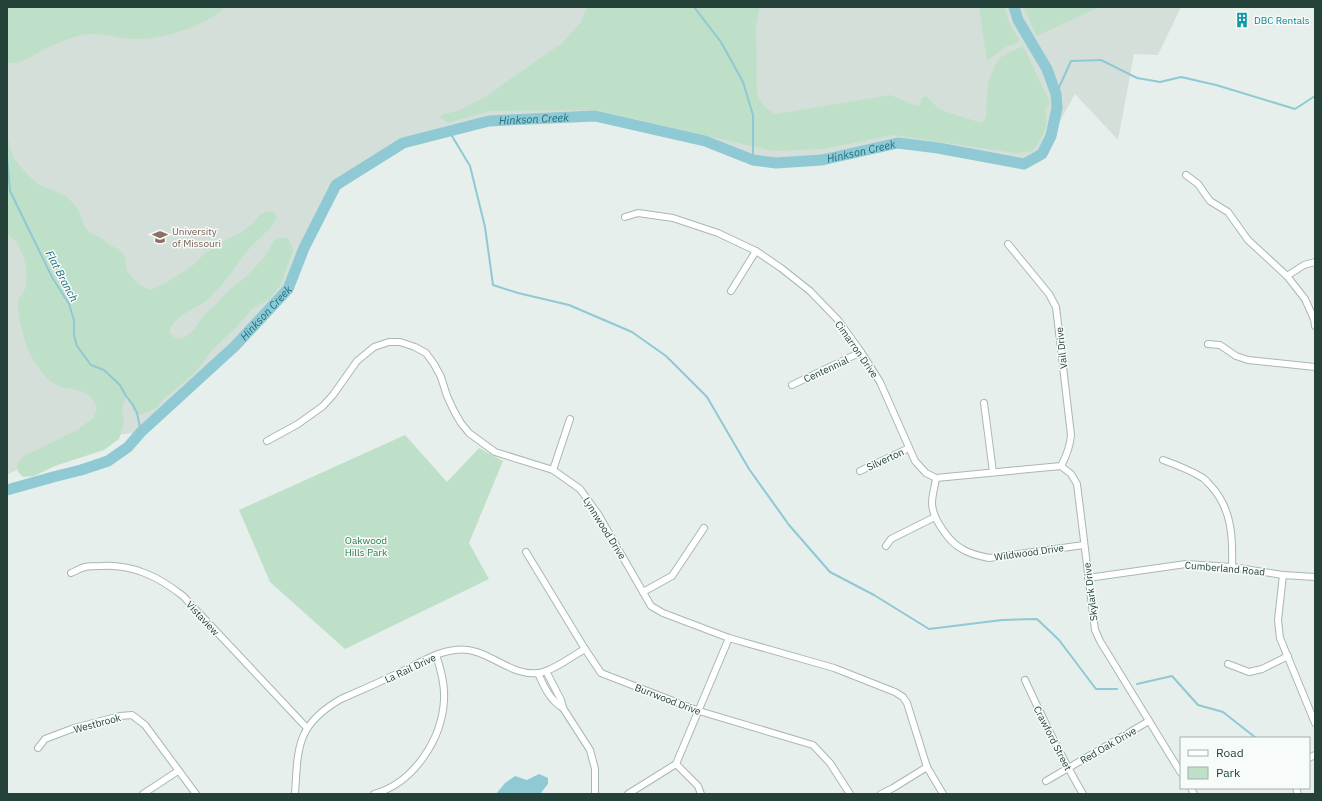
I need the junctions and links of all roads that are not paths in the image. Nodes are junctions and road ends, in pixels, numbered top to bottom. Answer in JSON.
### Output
{"nodes":[{"id":1,"x":1186,"y":174,"type":"dead end"},
{"id":2,"x":625,"y":217,"type":"dead end"},
{"id":3,"x":1008,"y":244,"type":"dead end"},
{"id":4,"x":756,"y":252,"type":"junction"},
{"id":5,"x":1315,"y":262,"type":"edge"},
{"id":6,"x":1287,"y":276,"type":"junction"},
{"id":7,"x":731,"y":291,"type":"dead end"},
{"id":8,"x":1315,"y":326,"type":"edge"},
{"id":9,"x":1208,"y":344,"type":"dead end"},
{"id":10,"x":861,"y":352,"type":"junction"},
{"id":11,"x":1315,"y":367,"type":"edge"},
{"id":12,"x":792,"y":385,"type":"dead end"},
{"id":13,"x":984,"y":403,"type":"dead end"},
{"id":14,"x":570,"y":419,"type":"dead end"},
{"id":15,"x":267,"y":441,"type":"dead end"},
{"id":16,"x":909,"y":448,"type":"junction"},
{"id":17,"x":1163,"y":460,"type":"dead end"},
{"id":18,"x":1061,"y":466,"type":"junction"},
{"id":19,"x":553,"y":470,"type":"junction"},
{"id":20,"x":860,"y":471,"type":"dead end"},
{"id":21,"x":993,"y":472,"type":"junction"},
{"id":22,"x":936,"y":478,"type":"junction"},
{"id":23,"x":935,"y":517,"type":"junction"},
{"id":24,"x":704,"y":528,"type":"dead end"},
{"id":25,"x":1084,"y":545,"type":"junction"},
{"id":26,"x":886,"y":546,"type":"dead end"},
{"id":27,"x":526,"y":552,"type":"dead end"},
{"id":28,"x":1232,"y":567,"type":"junction"},
{"id":29,"x":71,"y":573,"type":"dead end"},
{"id":30,"x":1283,"y":574,"type":"junction"},
{"id":31,"x":1315,"y":577,"type":"edge"},
{"id":32,"x":1088,"y":578,"type":"junction"},
{"id":33,"x":643,"y":592,"type":"junction"},
{"id":34,"x":729,"y":638,"type":"junction"},
{"id":35,"x":585,"y":649,"type":"junction"},
{"id":36,"x":436,"y":655,"type":"junction"},
{"id":37,"x":1288,"y":656,"type":"junction"},
{"id":38,"x":1228,"y":664,"type":"dead end"},
{"id":39,"x":546,"y":671,"type":"junction"},
{"id":40,"x":538,"y":673,"type":"junction"},
{"id":41,"x":1025,"y":680,"type":"dead end"},
{"id":42,"x":563,"y":708,"type":"junction"},
{"id":43,"x":699,"y":711,"type":"junction"},
{"id":44,"x":1149,"y":721,"type":"junction"},
{"id":45,"x":1315,"y":723,"type":"edge"},
{"id":46,"x":307,"y":728,"type":"junction"},
{"id":47,"x":38,"y":748,"type":"dead end"},
{"id":48,"x":676,"y":764,"type":"junction"},
{"id":49,"x":927,"y":767,"type":"junction"},
{"id":50,"x":1068,"y":769,"type":"junction"},
{"id":51,"x":178,"y":771,"type":"junction"},
{"id":52,"x":1180,"y":771,"type":"edge"},
{"id":53,"x":1046,"y":781,"type":"dead end"},
{"id":54,"x":143,"y":794,"type":"edge"},
{"id":55,"x":196,"y":794,"type":"edge"},
{"id":56,"x":295,"y":794,"type":"edge"},
{"id":57,"x":374,"y":794,"type":"edge"},
{"id":58,"x":595,"y":794,"type":"edge"},
{"id":59,"x":628,"y":794,"type":"edge"},
{"id":60,"x":701,"y":794,"type":"edge"},
{"id":61,"x":850,"y":794,"type":"edge"},
{"id":62,"x":881,"y":794,"type":"edge"},
{"id":63,"x":943,"y":794,"type":"edge"},
{"id":64,"x":1083,"y":794,"type":"edge"}],
"edges":[{"from":1,"to":6,"type":"street"},
{"from":2,"to":4,"type":"street","name":"Cimarron Drive"},
{"from":3,"to":18,"type":"street","name":"Vail Drive"},
{"from":4,"to":7,"type":"street"},
{"from":4,"to":10,"type":"street","name":"Cimarron Drive"},
{"from":5,"to":6,"type":"street"},
{"from":6,"to":8,"type":"street"},
{"from":9,"to":11,"type":"street"},
{"from":10,"to":12,"type":"street","name":"Centennial"},
{"from":10,"to":16,"type":"street","name":"Cimarron Drive"},
{"from":13,"to":21,"type":"street"},
{"from":14,"to":19,"type":"street"},
{"from":15,"to":19,"type":"street","name":"Lynnwood Drive"},
{"from":16,"to":20,"type":"street","name":"Silverton"},
{"from":16,"to":22,"type":"street","name":"Cimarron Drive"},
{"from":17,"to":28,"type":"street"},
{"from":18,"to":21,"type":"street"},
{"from":18,"to":25,"type":"street","name":"Skylark Drive"},
{"from":19,"to":33,"type":"street","name":"Lynnwood Drive"},
{"from":21,"to":22,"type":"street"},
{"from":22,"to":23,"type":"street","name":"Wildwood Drive"},
{"from":23,"to":25,"type":"street","name":"Wildwood Drive"},
{"from":23,"to":26,"type":"street"},
{"from":24,"to":33,"type":"street"},
{"from":25,"to":32,"type":"street","name":"Skylark Drive"},
{"from":27,"to":35,"type":"street","name":"Burrwood Drive"},
{"from":28,"to":30,"type":"street","name":"Cumberland Road"},
{"from":28,"to":32,"type":"street","name":"Cumberland Road"},
{"from":29,"to":46,"type":"street","name":"Vistaview"},
{"from":30,"to":31,"type":"street","name":"Cumberland Road"},
{"from":30,"to":37,"type":"street"},
{"from":32,"to":44,"type":"street","name":"Skylark Drive"},
{"from":33,"to":34,"type":"street","name":"Lynnwood Drive"},
{"from":34,"to":43,"type":"street"},
{"from":34,"to":49,"type":"street","name":"Lynnwood Drive"},
{"from":35,"to":39,"type":"street","name":"La Rail Drive"},
{"from":35,"to":43,"type":"street","name":"Burrwood Drive"},
{"from":36,"to":40,"type":"street","name":"La Rail Drive"},
{"from":36,"to":46,"type":"street","name":"La Rail Drive"},
{"from":36,"to":57,"type":"street"},
{"from":37,"to":38,"type":"street"},
{"from":37,"to":45,"type":"street"},
{"from":39,"to":40,"type":"street","name":"La Rail Drive"},
{"from":39,"to":42,"type":"street"},
{"from":40,"to":42,"type":"street"},
{"from":41,"to":50,"type":"street","name":"Crawford Street"},
{"from":42,"to":58,"type":"street"},
{"from":43,"to":48,"type":"street"},
{"from":43,"to":61,"type":"street","name":"Burrwood Drive"},
{"from":44,"to":50,"type":"street","name":"Red Oak Drive"},
{"from":44,"to":52,"type":"street","name":"Skylark Drive"},
{"from":46,"to":56,"type":"street","name":"La Rail Drive"},
{"from":47,"to":51,"type":"street","name":"Westbrook"},
{"from":48,"to":59,"type":"street"},
{"from":48,"to":60,"type":"street"},
{"from":49,"to":62,"type":"street"},
{"from":49,"to":63,"type":"street","name":"Lynnwood Drive"},
{"from":50,"to":53,"type":"street","name":"Red Oak Drive"},
{"from":50,"to":64,"type":"street","name":"Crawford Street"},
{"from":51,"to":54,"type":"street"},
{"from":51,"to":55,"type":"street","name":"Westbrook"}]}
